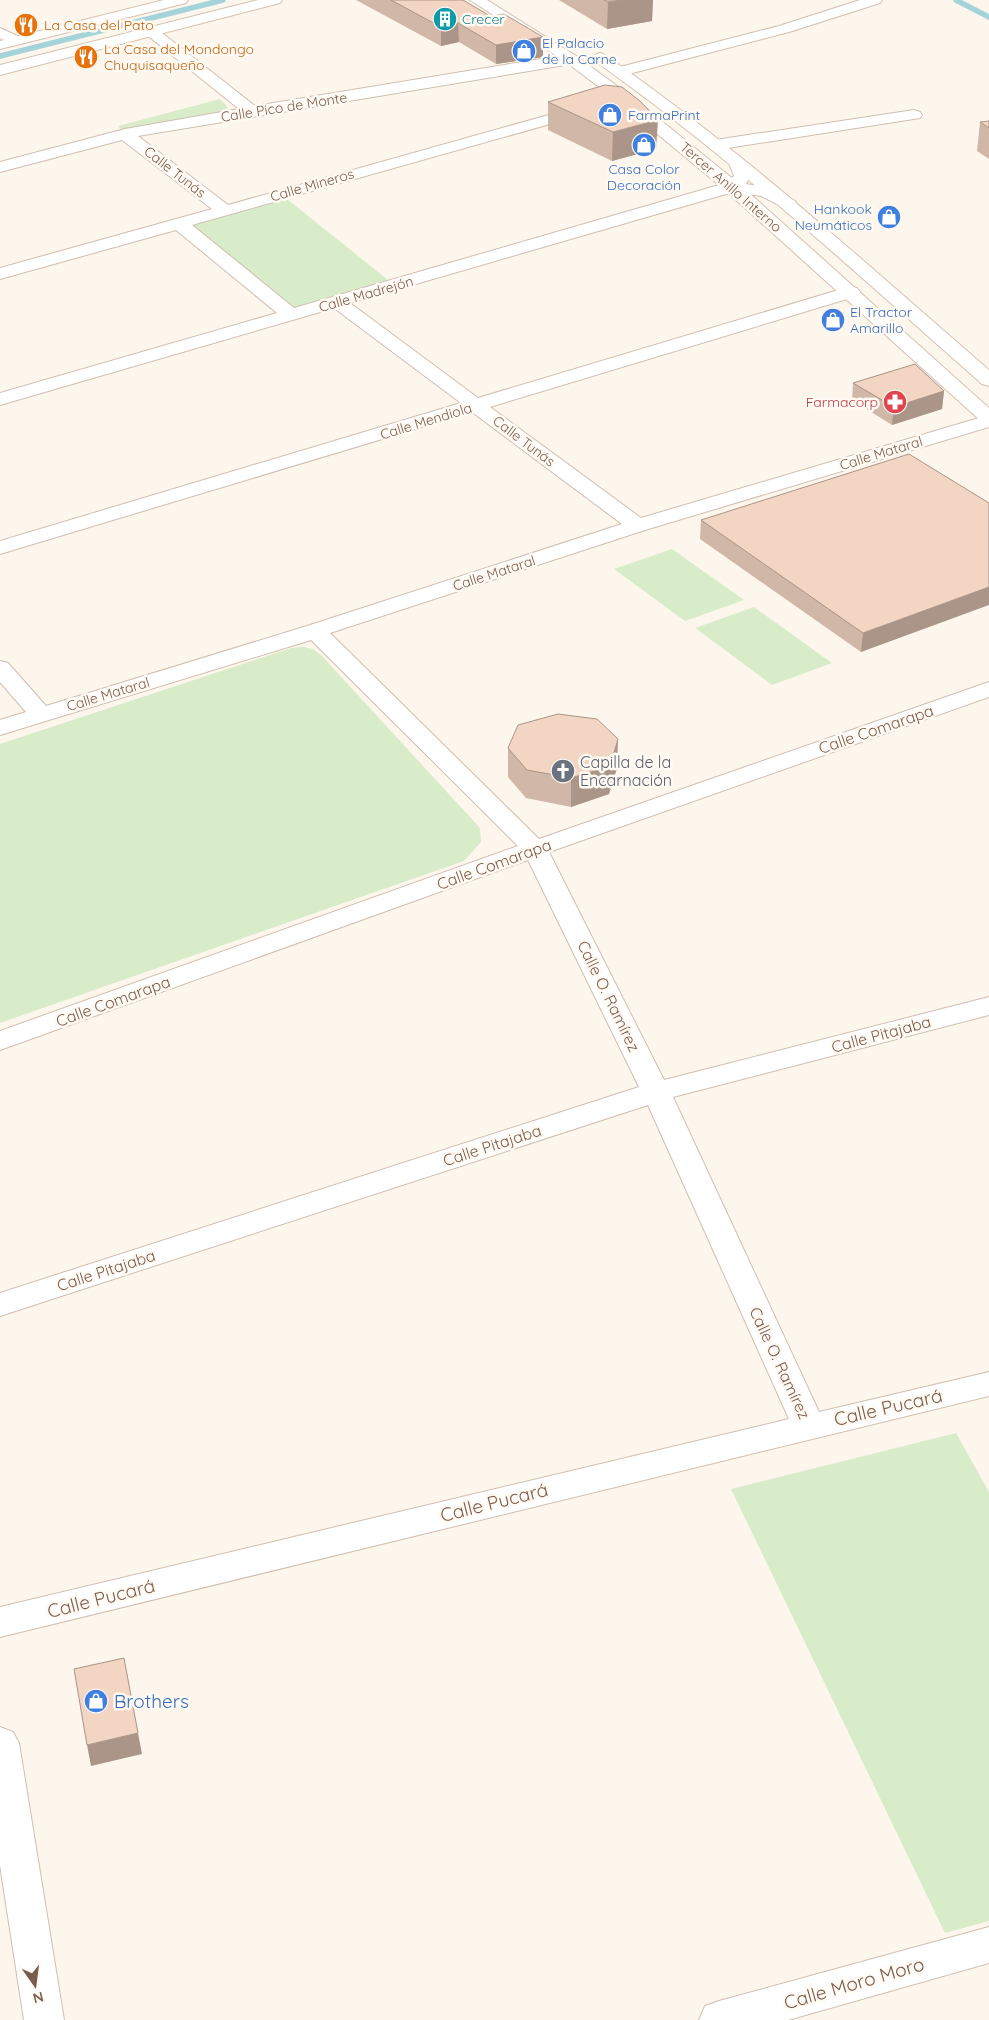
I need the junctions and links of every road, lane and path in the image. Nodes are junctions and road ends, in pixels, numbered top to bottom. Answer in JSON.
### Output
{"nodes":[{"id":1,"x":181,"y":0,"type":"edge"},
{"id":2,"x":275,"y":0,"type":"edge"},
{"id":3,"x":477,"y":0,"type":"edge"},
{"id":4,"x":876,"y":0,"type":"edge"},
{"id":5,"x":0,"y":32,"type":"edge"},
{"id":6,"x":152,"y":32,"type":"junction"},
{"id":7,"x":17,"y":41,"type":"junction"},
{"id":8,"x":0,"y":45,"type":"edge"},
{"id":9,"x":589,"y":51,"type":"dead end"},
{"id":10,"x":571,"y":59,"type":"junction"},
{"id":11,"x":0,"y":70,"type":"edge"},
{"id":12,"x":621,"y":71,"type":"junction"},
{"id":13,"x":598,"y":77,"type":"junction"},
{"id":14,"x":653,"y":95,"type":"junction"},
{"id":15,"x":625,"y":98,"type":"junction"},
{"id":16,"x":253,"y":112,"type":"junction"},
{"id":17,"x":914,"y":115,"type":"dead end"},
{"id":18,"x":125,"y":134,"type":"junction"},
{"id":19,"x":715,"y":145,"type":"junction"},
{"id":20,"x":738,"y":163,"type":"junction"},
{"id":21,"x":0,"y":167,"type":"edge"},
{"id":22,"x":732,"y":187,"type":"junction"},
{"id":23,"x":789,"y":204,"type":"junction"},
{"id":24,"x":224,"y":210,"type":"junction"},
{"id":25,"x":178,"y":223,"type":"junction"},
{"id":26,"x":0,"y":274,"type":"edge"},
{"id":27,"x":850,"y":292,"type":"junction"},
{"id":28,"x":337,"y":302,"type":"junction"},
{"id":29,"x":291,"y":315,"type":"junction"},
{"id":30,"x":989,"y":380,"type":"edge"},
{"id":31,"x":0,"y":399,"type":"edge"},
{"id":32,"x":476,"y":406,"type":"junction"},
{"id":33,"x":989,"y":420,"type":"edge"},
{"id":34,"x":638,"y":526,"type":"junction"},
{"id":35,"x":0,"y":548,"type":"edge"},
{"id":36,"x":315,"y":632,"type":"junction"},
{"id":37,"x":0,"y":668,"type":"edge"},
{"id":38,"x":989,"y":689,"type":"edge"},
{"id":39,"x":40,"y":714,"type":"junction"},
{"id":40,"x":0,"y":728,"type":"edge"},
{"id":41,"x":536,"y":849,"type":"junction"},
{"id":42,"x":989,"y":1006,"type":"edge"},
{"id":43,"x":0,"y":1041,"type":"edge"},
{"id":44,"x":656,"y":1092,"type":"junction"},
{"id":45,"x":0,"y":1305,"type":"edge"},
{"id":46,"x":989,"y":1384,"type":"edge"},
{"id":47,"x":809,"y":1426,"type":"junction"},
{"id":48,"x":0,"y":1622,"type":"edge"},
{"id":49,"x":0,"y":1744,"type":"edge"},
{"id":50,"x":989,"y":1945,"type":"edge"},
{"id":51,"x":44,"y":2020,"type":"edge"},
{"id":52,"x":719,"y":2020,"type":"edge"}],
"edges":[{"from":1,"to":7,"type":"street"},
{"from":2,"to":6,"type":"street"},
{"from":3,"to":10,"type":"street","name":"Tercer Anillo Interno"},
{"from":4,"to":12,"type":"street"},
{"from":5,"to":7,"type":"street"},
{"from":6,"to":11,"type":"street"},
{"from":6,"to":16,"type":"street"},
{"from":7,"to":8,"type":"street"},
{"from":9,"to":12,"type":"street","name":"Tercer Anillo Interno"},
{"from":10,"to":13,"type":"street","name":"Tercer Anillo Interno"},
{"from":10,"to":16,"type":"street","name":"Calle Pico de Monte"},
{"from":12,"to":14,"type":"street","name":"Tercer Anillo Interno"},
{"from":13,"to":14,"type":"street"},
{"from":13,"to":15,"type":"street","name":"Tercer Anillo Interno"},
{"from":14,"to":19,"type":"street","name":"Tercer Anillo Interno"},
{"from":15,"to":22,"type":"street","name":"Tercer Anillo Interno"},
{"from":15,"to":24,"type":"street","name":"Calle Mineros"},
{"from":16,"to":18,"type":"street","name":"Calle Pico de Monte"},
{"from":17,"to":19,"type":"street"},
{"from":18,"to":21,"type":"street","name":"Calle Pico de Monte"},
{"from":18,"to":24,"type":"street","name":"Calle Tunás"},
{"from":19,"to":20,"type":"street","name":"Tercer Anillo Interno"},
{"from":20,"to":22,"type":"street"},
{"from":20,"to":23,"type":"street","name":"Tercer Anillo Interno"},
{"from":22,"to":23,"type":"street","name":"Calle Madrejón"},
{"from":22,"to":27,"type":"street","name":"Tercer Anillo Interno"},
{"from":22,"to":28,"type":"street","name":"Calle Madrejón"},
{"from":23,"to":30,"type":"street","name":"Tercer Anillo Interno"},
{"from":24,"to":25,"type":"street","name":"Calle Mineros"},
{"from":25,"to":26,"type":"street","name":"Calle Mineros"},
{"from":25,"to":29,"type":"street"},
{"from":27,"to":32,"type":"street","name":"Calle Mendiola"},
{"from":27,"to":33,"type":"street","name":"Tercer Anillo Interno"},
{"from":28,"to":29,"type":"street","name":"Calle Madrejón"},
{"from":28,"to":32,"type":"street","name":"Calle Tunás"},
{"from":29,"to":31,"type":"street","name":"Calle Madrejón"},
{"from":32,"to":34,"type":"street","name":"Calle Tunás"},
{"from":32,"to":35,"type":"street","name":"Calle Mendiola"},
{"from":33,"to":34,"type":"street","name":"Calle Mataral"},
{"from":34,"to":36,"type":"street","name":"Calle Mataral"},
{"from":36,"to":39,"type":"street","name":"Calle Mataral"},
{"from":36,"to":41,"type":"street","name":"Calle O. Ramírez"},
{"from":37,"to":39,"type":"street"},
{"from":38,"to":41,"type":"street","name":"Calle Comarapa"},
{"from":39,"to":40,"type":"street","name":"Calle Mataral"},
{"from":41,"to":43,"type":"street","name":"Calle Comarapa"},
{"from":41,"to":44,"type":"street","name":"Calle O. Ramírez"},
{"from":42,"to":44,"type":"street","name":"Calle Pitajaba"},
{"from":44,"to":45,"type":"street","name":"Calle Pitajaba"},
{"from":44,"to":47,"type":"street","name":"Calle O. Ramírez"},
{"from":46,"to":47,"type":"street","name":"Calle Pucará"},
{"from":47,"to":48,"type":"street","name":"Calle Pucará"},
{"from":49,"to":51,"type":"street"},
{"from":50,"to":52,"type":"street","name":"Calle Moro Moro"}]}
